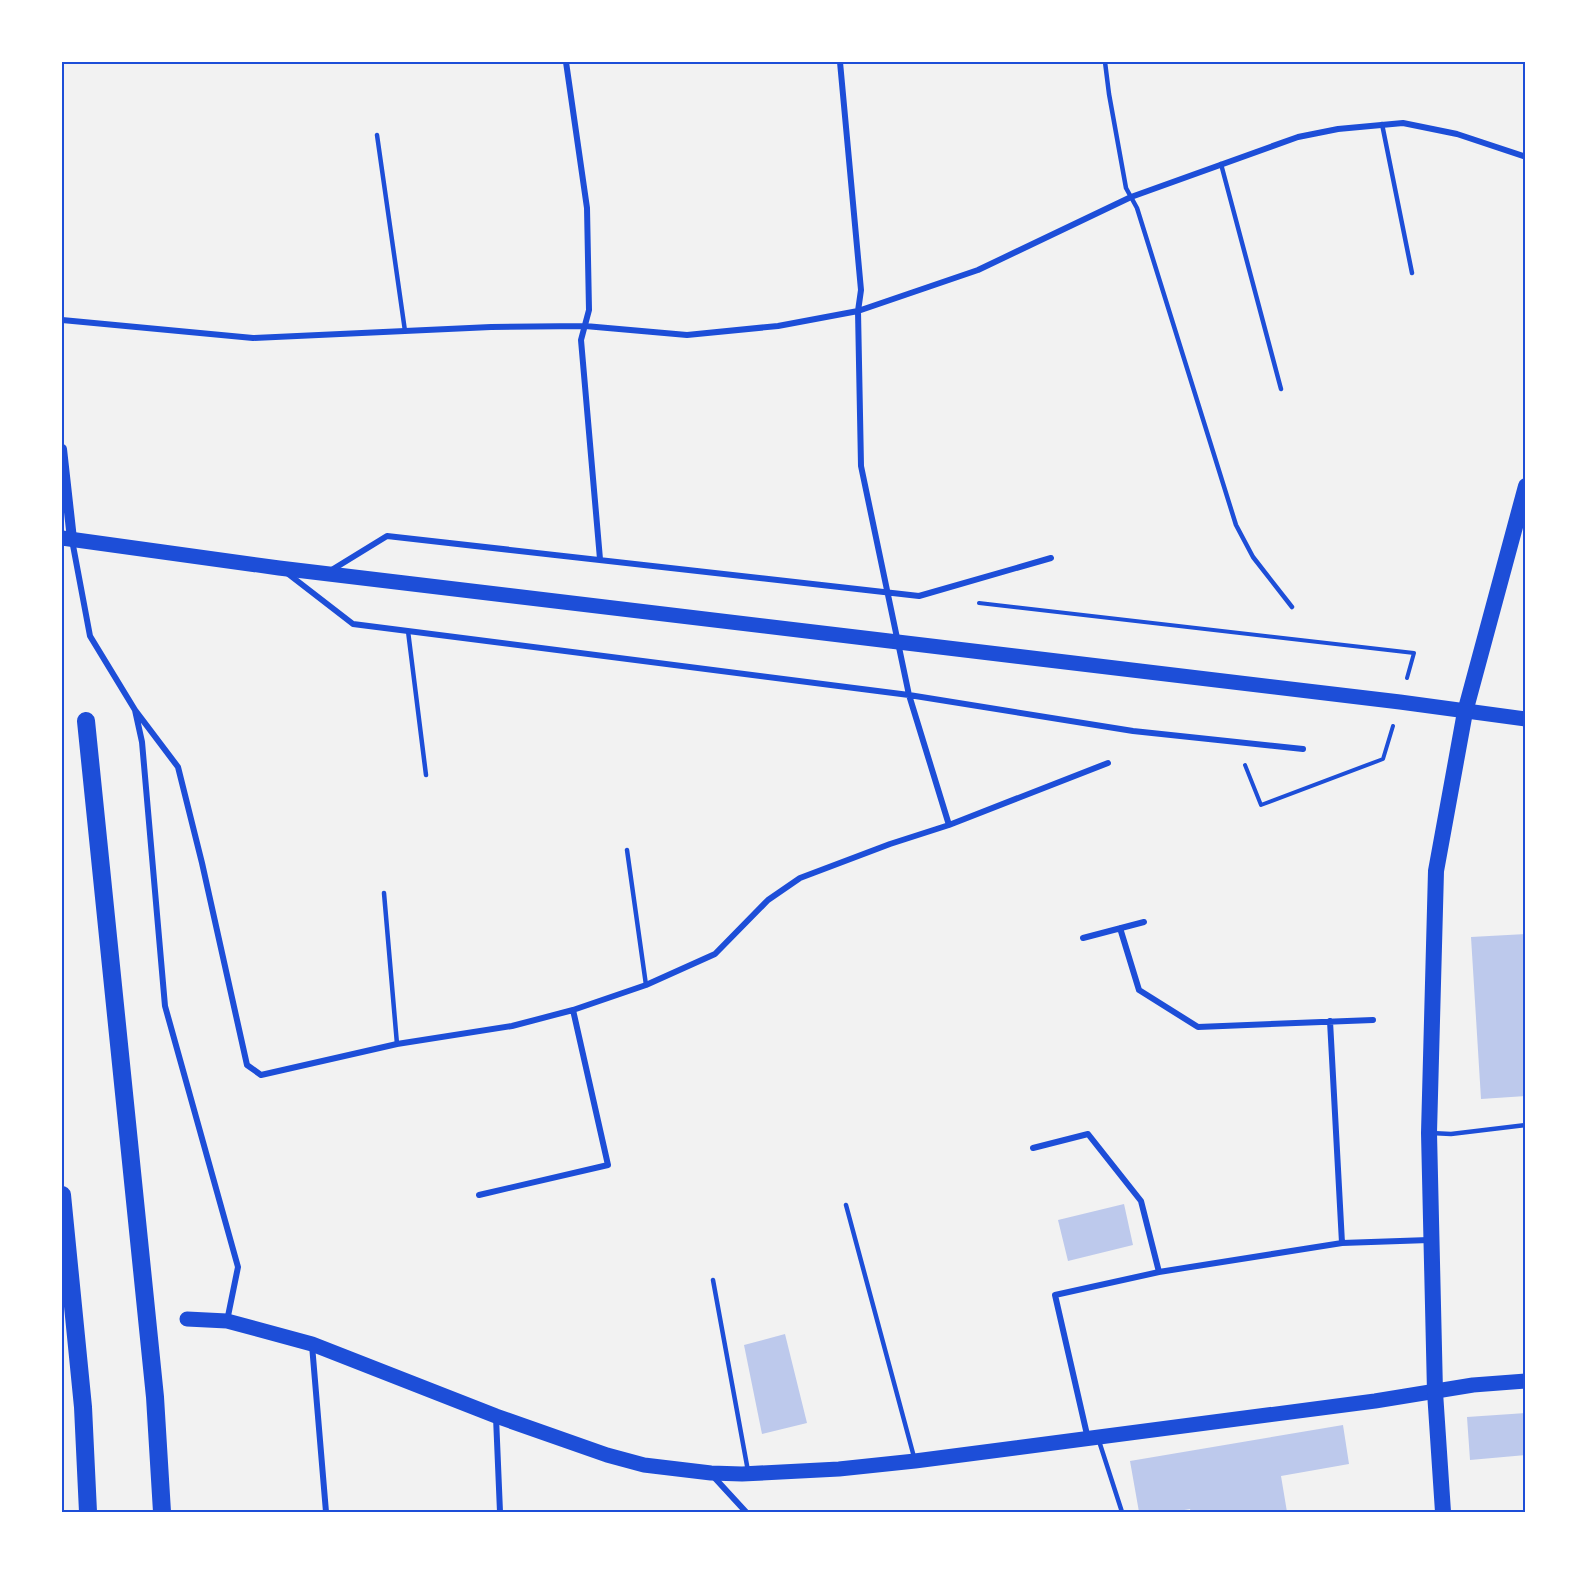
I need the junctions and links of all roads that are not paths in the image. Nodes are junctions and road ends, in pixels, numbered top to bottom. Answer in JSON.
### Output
{"nodes":[{"id":1,"x":566,"y":62,"type":"edge"},
{"id":2,"x":840,"y":62,"type":"edge"},
{"id":3,"x":1105,"y":62,"type":"edge"},
{"id":4,"x":1382,"y":124,"type":"junction"},
{"id":5,"x":377,"y":135,"type":"dead end"},
{"id":6,"x":1526,"y":157,"type":"edge"},
{"id":7,"x":1221,"y":164,"type":"junction"},
{"id":8,"x":1131,"y":197,"type":"junction"},
{"id":9,"x":1412,"y":273,"type":"dead end"},
{"id":10,"x":858,"y":311,"type":"junction"},
{"id":11,"x":62,"y":320,"type":"edge"},
{"id":12,"x":585,"y":326,"type":"junction"},
{"id":13,"x":405,"y":331,"type":"junction"},
{"id":14,"x":1281,"y":389,"type":"dead end"},
{"id":15,"x":62,"y":449,"type":"edge"},
{"id":16,"x":1526,"y":486,"type":"edge"},
{"id":17,"x":67,"y":538,"type":"edge"},
{"id":18,"x":1051,"y":558,"type":"dead end"},
{"id":19,"x":600,"y":559,"type":"junction"},
{"id":20,"x":279,"y":568,"type":"junction"},
{"id":21,"x":327,"y":573,"type":"junction"},
{"id":22,"x":886,"y":592,"type":"junction"},
{"id":23,"x":1292,"y":607,"type":"dead end"},
{"id":24,"x":408,"y":631,"type":"junction"},
{"id":25,"x":909,"y":695,"type":"junction"},
{"id":26,"x":135,"y":710,"type":"junction"},
{"id":27,"x":1465,"y":712,"type":"junction"},
{"id":28,"x":1526,"y":719,"type":"edge"},
{"id":29,"x":86,"y":721,"type":"dead end"},
{"id":30,"x":1303,"y":749,"type":"dead end"},
{"id":31,"x":1108,"y":763,"type":"dead end"},
{"id":32,"x":426,"y":776,"type":"dead end"},
{"id":33,"x":949,"y":825,"type":"junction"},
{"id":34,"x":627,"y":850,"type":"dead end"},
{"id":35,"x":384,"y":893,"type":"dead end"},
{"id":36,"x":1144,"y":922,"type":"dead end"},
{"id":37,"x":1120,"y":928,"type":"junction"},
{"id":38,"x":1083,"y":938,"type":"dead end"},
{"id":39,"x":646,"y":985,"type":"junction"},
{"id":40,"x":573,"y":1010,"type":"junction"},
{"id":41,"x":1372,"y":1020,"type":"dead end"},
{"id":42,"x":1330,"y":1021,"type":"junction"},
{"id":43,"x":397,"y":1044,"type":"junction"},
{"id":44,"x":1526,"y":1125,"type":"edge"},
{"id":45,"x":1429,"y":1133,"type":"junction"},
{"id":46,"x":1033,"y":1148,"type":"dead end"},
{"id":47,"x":479,"y":1195,"type":"dead end"},
{"id":48,"x":62,"y":1196,"type":"edge"},
{"id":49,"x":846,"y":1205,"type":"dead end"},
{"id":50,"x":1430,"y":1240,"type":"junction"},
{"id":51,"x":1342,"y":1243,"type":"junction"},
{"id":52,"x":1159,"y":1272,"type":"junction"},
{"id":53,"x":713,"y":1280,"type":"dead end"},
{"id":54,"x":187,"y":1319,"type":"dead end"},
{"id":55,"x":227,"y":1321,"type":"junction"},
{"id":56,"x":312,"y":1344,"type":"junction"},
{"id":57,"x":1526,"y":1381,"type":"edge"},
{"id":58,"x":1435,"y":1392,"type":"junction"},
{"id":59,"x":496,"y":1416,"type":"junction"},
{"id":60,"x":1093,"y":1439,"type":"junction"},
{"id":61,"x":915,"y":1461,"type":"junction"},
{"id":62,"x":711,"y":1473,"type":"junction"},
{"id":63,"x":748,"y":1474,"type":"junction"},
{"id":64,"x":88,"y":1512,"type":"edge"},
{"id":65,"x":162,"y":1512,"type":"edge"},
{"id":66,"x":326,"y":1512,"type":"edge"},
{"id":67,"x":500,"y":1512,"type":"edge"},
{"id":68,"x":746,"y":1512,"type":"edge"},
{"id":69,"x":1122,"y":1512,"type":"edge"},
{"id":70,"x":1443,"y":1512,"type":"edge"}],
"edges":[{"from":1,"to":12,"type":"street"},
{"from":2,"to":10,"type":"street"},
{"from":3,"to":8,"type":"lane"},
{"from":4,"to":6,"type":"street"},
{"from":4,"to":7,"type":"street"},
{"from":4,"to":9,"type":"lane"},
{"from":5,"to":13,"type":"lane"},
{"from":7,"to":8,"type":"street"},
{"from":7,"to":14,"type":"lane"},
{"from":8,"to":10,"type":"street"},
{"from":8,"to":23,"type":"lane"},
{"from":10,"to":12,"type":"street"},
{"from":10,"to":22,"type":"street"},
{"from":11,"to":13,"type":"street"},
{"from":12,"to":13,"type":"street"},
{"from":12,"to":19,"type":"street"},
{"from":15,"to":17,"type":"street"},
{"from":16,"to":27,"type":"highway"},
{"from":17,"to":20,"type":"main road"},
{"from":17,"to":26,"type":"street"},
{"from":18,"to":22,"type":"street"},
{"from":19,"to":21,"type":"street"},
{"from":19,"to":22,"type":"street"},
{"from":20,"to":21,"type":"main road"},
{"from":20,"to":24,"type":"street"},
{"from":21,"to":27,"type":"main road"},
{"from":22,"to":25,"type":"street"},
{"from":24,"to":25,"type":"street"},
{"from":24,"to":32,"type":"lane"},
{"from":25,"to":30,"type":"street"},
{"from":25,"to":33,"type":"street"},
{"from":26,"to":43,"type":"street"},
{"from":26,"to":55,"type":"street"},
{"from":27,"to":28,"type":"main road"},
{"from":27,"to":45,"type":"highway"},
{"from":29,"to":65,"type":"highway"},
{"from":31,"to":33,"type":"street"},
{"from":33,"to":39,"type":"street"},
{"from":34,"to":39,"type":"lane"},
{"from":35,"to":43,"type":"lane"},
{"from":36,"to":37,"type":"street"},
{"from":37,"to":38,"type":"street"},
{"from":37,"to":42,"type":"street"},
{"from":39,"to":40,"type":"street"},
{"from":40,"to":43,"type":"street"},
{"from":40,"to":47,"type":"street"},
{"from":41,"to":42,"type":"street"},
{"from":42,"to":51,"type":"street"},
{"from":44,"to":45,"type":"lane"},
{"from":45,"to":50,"type":"highway"},
{"from":46,"to":52,"type":"street"},
{"from":48,"to":64,"type":"highway"},
{"from":49,"to":61,"type":"lane"},
{"from":50,"to":51,"type":"street"},
{"from":50,"to":58,"type":"highway"},
{"from":51,"to":52,"type":"street"},
{"from":52,"to":60,"type":"street"},
{"from":53,"to":63,"type":"lane"},
{"from":54,"to":55,"type":"main road"},
{"from":55,"to":56,"type":"main road"},
{"from":56,"to":59,"type":"main road"},
{"from":56,"to":66,"type":"street"},
{"from":57,"to":58,"type":"main road"},
{"from":58,"to":60,"type":"main road"},
{"from":58,"to":70,"type":"highway"},
{"from":59,"to":62,"type":"main road"},
{"from":59,"to":67,"type":"street"},
{"from":60,"to":61,"type":"main road"},
{"from":60,"to":69,"type":"lane"},
{"from":61,"to":63,"type":"main road"},
{"from":62,"to":63,"type":"main road"},
{"from":62,"to":68,"type":"street"}]}
